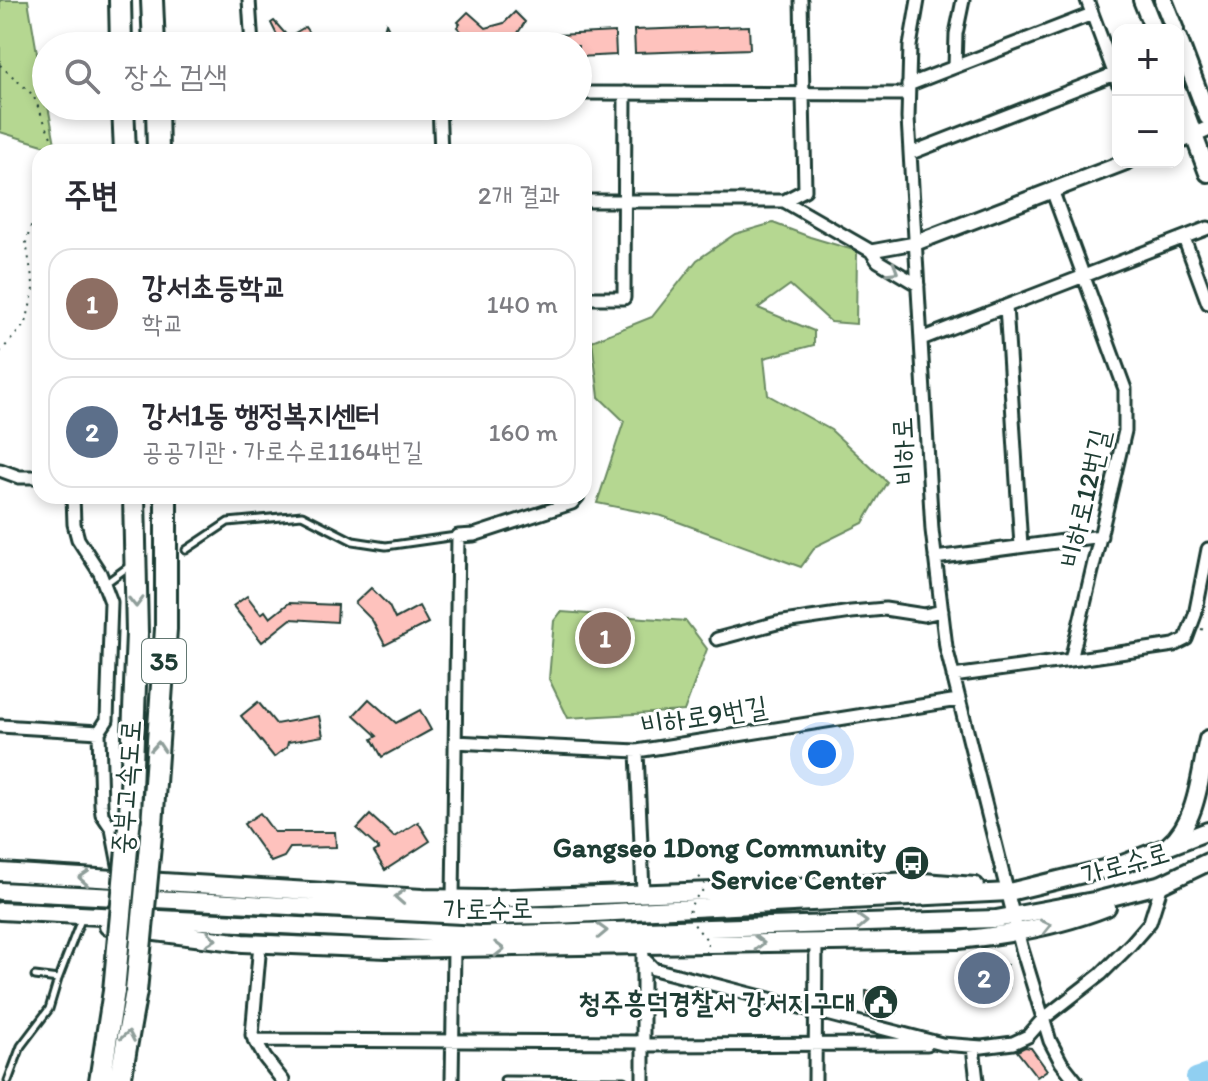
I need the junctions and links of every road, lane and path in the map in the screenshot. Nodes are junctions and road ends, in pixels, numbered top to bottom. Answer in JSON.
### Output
{"nodes":[{"id":1,"x":120,"y":0,"type":"edge"},
{"id":2,"x":152,"y":0,"type":"edge"},
{"id":3,"x":249,"y":0,"type":"edge"},
{"id":4,"x":801,"y":0,"type":"edge"},
{"id":5,"x":918,"y":0,"type":"edge"},
{"id":6,"x":963,"y":0,"type":"edge"},
{"id":7,"x":1087,"y":0,"type":"edge"},
{"id":8,"x":1142,"y":0,"type":"edge"},
{"id":9,"x":1163,"y":0,"type":"edge"},
{"id":10,"x":1092,"y":14,"type":"junction"},
{"id":11,"x":1152,"y":24,"type":"edge"},
{"id":12,"x":1173,"y":24,"type":"edge"},
{"id":13,"x":121,"y":32,"type":"edge"},
{"id":14,"x":153,"y":32,"type":"edge"},
{"id":15,"x":251,"y":32,"type":"edge"},
{"id":16,"x":0,"y":65,"type":"edge"},
{"id":17,"x":1184,"y":65,"type":"edge"},
{"id":18,"x":955,"y":67,"type":"junction"},
{"id":19,"x":1112,"y":67,"type":"edge"},
{"id":20,"x":1112,"y":79,"type":"edge"},
{"id":21,"x":908,"y":89,"type":"junction"},
{"id":22,"x":592,"y":93,"type":"edge"},
{"id":23,"x":625,"y":93,"type":"junction"},
{"id":24,"x":802,"y":93,"type":"junction"},
{"id":25,"x":32,"y":94,"type":"edge"},
{"id":26,"x":1180,"y":96,"type":"edge"},
{"id":27,"x":44,"y":120,"type":"edge"},
{"id":28,"x":124,"y":120,"type":"edge"},
{"id":29,"x":157,"y":120,"type":"edge"},
{"id":30,"x":440,"y":120,"type":"edge"},
{"id":31,"x":1199,"y":131,"type":"edge"},
{"id":32,"x":54,"y":144,"type":"edge"},
{"id":33,"x":125,"y":144,"type":"edge"},
{"id":34,"x":158,"y":144,"type":"edge"},
{"id":35,"x":441,"y":144,"type":"edge"},
{"id":36,"x":911,"y":153,"type":"junction"},
{"id":37,"x":1112,"y":167,"type":"edge"},
{"id":38,"x":1208,"y":173,"type":"edge"},
{"id":39,"x":1052,"y":190,"type":"junction"},
{"id":40,"x":592,"y":201,"type":"edge"},
{"id":41,"x":624,"y":201,"type":"junction"},
{"id":42,"x":784,"y":201,"type":"junction"},
{"id":43,"x":32,"y":223,"type":"edge"},
{"id":44,"x":1208,"y":228,"type":"edge"},
{"id":45,"x":1184,"y":238,"type":"junction"},
{"id":46,"x":915,"y":243,"type":"junction"},
{"id":47,"x":871,"y":251,"type":"junction"},
{"id":48,"x":1084,"y":276,"type":"junction"},
{"id":49,"x":32,"y":277,"type":"edge"},
{"id":50,"x":918,"y":285,"type":"junction"},
{"id":51,"x":32,"y":298,"type":"edge"},
{"id":52,"x":592,"y":298,"type":"edge"},
{"id":53,"x":1208,"y":303,"type":"edge"},
{"id":54,"x":1006,"y":306,"type":"junction"},
{"id":55,"x":921,"y":339,"type":"junction"},
{"id":56,"x":0,"y":352,"type":"edge"},
{"id":57,"x":0,"y":470,"type":"edge"},
{"id":58,"x":32,"y":477,"type":"edge"},
{"id":59,"x":73,"y":504,"type":"edge"},
{"id":60,"x":134,"y":504,"type":"edge"},
{"id":61,"x":166,"y":504,"type":"edge"},
{"id":62,"x":569,"y":504,"type":"edge"},
{"id":63,"x":458,"y":536,"type":"junction"},
{"id":64,"x":1101,"y":536,"type":"junction"},
{"id":65,"x":1021,"y":546,"type":"junction"},
{"id":66,"x":1208,"y":549,"type":"edge"},
{"id":67,"x":186,"y":550,"type":"dead end"},
{"id":68,"x":935,"y":558,"type":"junction"},
{"id":69,"x":128,"y":567,"type":"dead end"},
{"id":70,"x":105,"y":584,"type":"junction"},
{"id":71,"x":942,"y":611,"type":"junction"},
{"id":72,"x":717,"y":639,"type":"dead end"},
{"id":73,"x":1071,"y":660,"type":"junction"},
{"id":74,"x":953,"y":676,"type":"junction"},
{"id":75,"x":958,"y":700,"type":"junction"},
{"id":76,"x":0,"y":726,"type":"edge"},
{"id":77,"x":99,"y":732,"type":"junction"},
{"id":78,"x":1208,"y":739,"type":"edge"},
{"id":79,"x":455,"y":742,"type":"junction"},
{"id":80,"x":637,"y":751,"type":"junction"},
{"id":81,"x":1203,"y":832,"type":"edge"},
{"id":82,"x":1161,"y":850,"type":"junction"},
{"id":83,"x":1208,"y":865,"type":"edge"},
{"id":84,"x":0,"y":872,"type":"edge"},
{"id":85,"x":1091,"y":873,"type":"junction"},
{"id":86,"x":1208,"y":874,"type":"edge"},
{"id":87,"x":699,"y":877,"type":"dead end"},
{"id":88,"x":122,"y":881,"type":"junction"},
{"id":89,"x":1162,"y":884,"type":"junction"},
{"id":90,"x":0,"y":891,"type":"edge"},
{"id":91,"x":643,"y":892,"type":"junction"},
{"id":92,"x":1009,"y":892,"type":"junction"},
{"id":93,"x":453,"y":898,"type":"junction"},
{"id":94,"x":1099,"y":900,"type":"junction"},
{"id":95,"x":0,"y":911,"type":"edge"},
{"id":96,"x":643,"y":911,"type":"junction"},
{"id":97,"x":23,"y":912,"type":"junction"},
{"id":98,"x":80,"y":922,"type":"junction"},
{"id":99,"x":1016,"y":924,"type":"junction"},
{"id":100,"x":816,"y":942,"type":"junction"},
{"id":101,"x":260,"y":944,"type":"junction"},
{"id":102,"x":643,"y":945,"type":"junction"},
{"id":103,"x":454,"y":949,"type":"junction"},
{"id":104,"x":702,"y":954,"type":"dead end"},
{"id":105,"x":35,"y":976,"type":"dead end"},
{"id":106,"x":58,"y":979,"type":"junction"},
{"id":107,"x":815,"y":1009,"type":"junction"},
{"id":108,"x":1043,"y":1019,"type":"junction"},
{"id":109,"x":254,"y":1040,"type":"junction"},
{"id":110,"x":453,"y":1041,"type":"junction"},
{"id":111,"x":643,"y":1043,"type":"junction"},
{"id":112,"x":815,"y":1044,"type":"junction"},
{"id":113,"x":942,"y":1044,"type":"junction"},
{"id":114,"x":973,"y":1047,"type":"junction"},
{"id":115,"x":504,"y":1080,"type":"edge"},
{"id":116,"x":8,"y":1081,"type":"edge"},
{"id":117,"x":100,"y":1081,"type":"edge"},
{"id":118,"x":120,"y":1081,"type":"edge"},
{"id":119,"x":283,"y":1081,"type":"edge"},
{"id":120,"x":452,"y":1081,"type":"edge"},
{"id":121,"x":624,"y":1081,"type":"edge"},
{"id":122,"x":643,"y":1081,"type":"edge"},
{"id":123,"x":815,"y":1081,"type":"edge"},
{"id":124,"x":977,"y":1081,"type":"edge"},
{"id":125,"x":1076,"y":1081,"type":"edge"}],
"edges":[{"from":1,"to":13,"type":"highway"},
{"from":2,"to":14,"type":"highway"},
{"from":3,"to":15,"type":"street"},
{"from":4,"to":24,"type":"street"},
{"from":5,"to":21,"type":"street","name":"비하로"},
{"from":6,"to":18,"type":"street"},
{"from":7,"to":10,"type":"street"},
{"from":8,"to":11,"type":"main road"},
{"from":9,"to":12,"type":"main road"},
{"from":10,"to":18,"type":"street"},
{"from":10,"to":19,"type":"street"},
{"from":16,"to":25,"type":"path"},
{"from":17,"to":31,"type":"main road"},
{"from":18,"to":21,"type":"street"},
{"from":20,"to":36,"type":"street"},
{"from":21,"to":24,"type":"street"},
{"from":21,"to":36,"type":"street","name":"비하로"},
{"from":22,"to":23,"type":"street"},
{"from":23,"to":24,"type":"street"},
{"from":23,"to":41,"type":"street"},
{"from":24,"to":42,"type":"street"},
{"from":26,"to":31,"type":"main road"},
{"from":27,"to":32,"type":"path"},
{"from":28,"to":33,"type":"highway"},
{"from":29,"to":34,"type":"highway"},
{"from":30,"to":35,"type":"street"},
{"from":31,"to":38,"type":"main road"},
{"from":36,"to":46,"type":"street","name":"비하로"},
{"from":37,"to":39,"type":"street"},
{"from":39,"to":46,"type":"street"},
{"from":39,"to":48,"type":"street","name":"비하로12번길"},
{"from":40,"to":41,"type":"street"},
{"from":41,"to":42,"type":"street"},
{"from":41,"to":52,"type":"street"},
{"from":42,"to":47,"type":"street"},
{"from":43,"to":49,"type":"path"},
{"from":44,"to":45,"type":"street"},
{"from":45,"to":48,"type":"street"},
{"from":45,"to":53,"type":"street"},
{"from":46,"to":47,"type":"street"},
{"from":46,"to":50,"type":"street","name":"비하로"},
{"from":47,"to":50,"type":"street","one_way":true},
{"from":48,"to":54,"type":"street"},
{"from":48,"to":64,"type":"street","name":"비하로12번길"},
{"from":50,"to":55,"type":"street","name":"비하로"},
{"from":51,"to":56,"type":"path"},
{"from":54,"to":55,"type":"street"},
{"from":54,"to":65,"type":"street"},
{"from":55,"to":68,"type":"street","name":"비하로"},
{"from":57,"to":58,"type":"street"},
{"from":59,"to":70,"type":"street"},
{"from":60,"to":117,"type":"highway","name":"중부고속도로","number":"35","one_way":true,"bridge":true},
{"from":118,"to":61,"type":"highway","name":"중부고속도로","number":"35","one_way":true,"bridge":true},
{"from":62,"to":63,"type":"street"},
{"from":63,"to":67,"type":"lane"},
{"from":63,"to":79,"type":"street"},
{"from":64,"to":65,"type":"street"},
{"from":64,"to":73,"type":"street","name":"비하로12번길"},
{"from":65,"to":68,"type":"street"},
{"from":66,"to":73,"type":"street"},
{"from":68,"to":71,"type":"street","name":"비하로"},
{"from":69,"to":70,"type":"lane"},
{"from":70,"to":77,"type":"street"},
{"from":71,"to":72,"type":"street"},
{"from":71,"to":74,"type":"street","name":"비하로"},
{"from":73,"to":74,"type":"street"},
{"from":74,"to":75,"type":"street","name":"비하로"},
{"from":75,"to":80,"type":"street","name":"비하로9번길"},
{"from":75,"to":92,"type":"street","name":"비하로"},
{"from":76,"to":77,"type":"street"},
{"from":77,"to":88,"type":"street"},
{"from":78,"to":82,"type":"main road"},
{"from":79,"to":80,"type":"street","name":"비하로9번길"},
{"from":79,"to":93,"type":"street"},
{"from":80,"to":91,"type":"street"},
{"from":81,"to":82,"type":"main road","name":"가로수로"},
{"from":82,"to":85,"type":"main road","name":"가로수로"},
{"from":83,"to":89,"type":"main road","name":"가로수로"},
{"from":88,"to":84,"type":"main road","name":"가로수로","one_way":true},
{"from":85,"to":92,"type":"main road","name":"가로수로"},
{"from":85,"to":94,"type":"main road"},
{"from":86,"to":89,"type":"main road"},
{"from":87,"to":104,"type":"path","bridge":true},
{"from":93,"to":88,"type":"main road","name":"가로수로","one_way":true},
{"from":89,"to":94,"type":"main road","name":"가로수로"},
{"from":99,"to":89,"type":"main road","one_way":true},
{"from":89,"to":108,"type":"street"},
{"from":90,"to":96,"type":"main road","name":"가로수로"},
{"from":91,"to":92,"type":"main road","name":"가로수로"},
{"from":91,"to":93,"type":"main road","name":"가로수로"},
{"from":92,"to":96,"type":"main road","name":"가로수로"},
{"from":92,"to":99,"type":"street","name":"비하로"},
{"from":94,"to":99,"type":"main road","name":"가로수로"},
{"from":95,"to":97,"type":"main road","name":"가로수로"},
{"from":96,"to":102,"type":"street"},
{"from":97,"to":98,"type":"main road"},
{"from":97,"to":102,"type":"main road","name":"가로수로","one_way":true},
{"from":98,"to":101,"type":"main road","one_way":true},
{"from":98,"to":106,"type":"lane"},
{"from":99,"to":100,"type":"main road"},
{"from":102,"to":99,"type":"main road","name":"가로수로","one_way":true},
{"from":99,"to":108,"type":"street","name":"비하로"},
{"from":102,"to":100,"type":"main road","one_way":true},
{"from":100,"to":107,"type":"street"},
{"from":101,"to":103,"type":"main road"},
{"from":101,"to":109,"type":"street"},
{"from":103,"to":102,"type":"main road","one_way":true},
{"from":102,"to":107,"type":"street"},
{"from":102,"to":111,"type":"street"},
{"from":103,"to":110,"type":"street"},
{"from":105,"to":106,"type":"lane"},
{"from":106,"to":116,"type":"lane"},
{"from":107,"to":112,"type":"street"},
{"from":107,"to":113,"type":"street"},
{"from":108,"to":114,"type":"street"},
{"from":108,"to":125,"type":"street","name":"비하로"},
{"from":109,"to":110,"type":"street"},
{"from":109,"to":119,"type":"street"},
{"from":110,"to":111,"type":"street"},
{"from":110,"to":120,"type":"street"},
{"from":111,"to":112,"type":"street"},
{"from":111,"to":122,"type":"street"},
{"from":112,"to":113,"type":"street"},
{"from":112,"to":123,"type":"street"},
{"from":113,"to":114,"type":"street"},
{"from":114,"to":124,"type":"street"},
{"from":115,"to":121,"type":"lane"}]}
